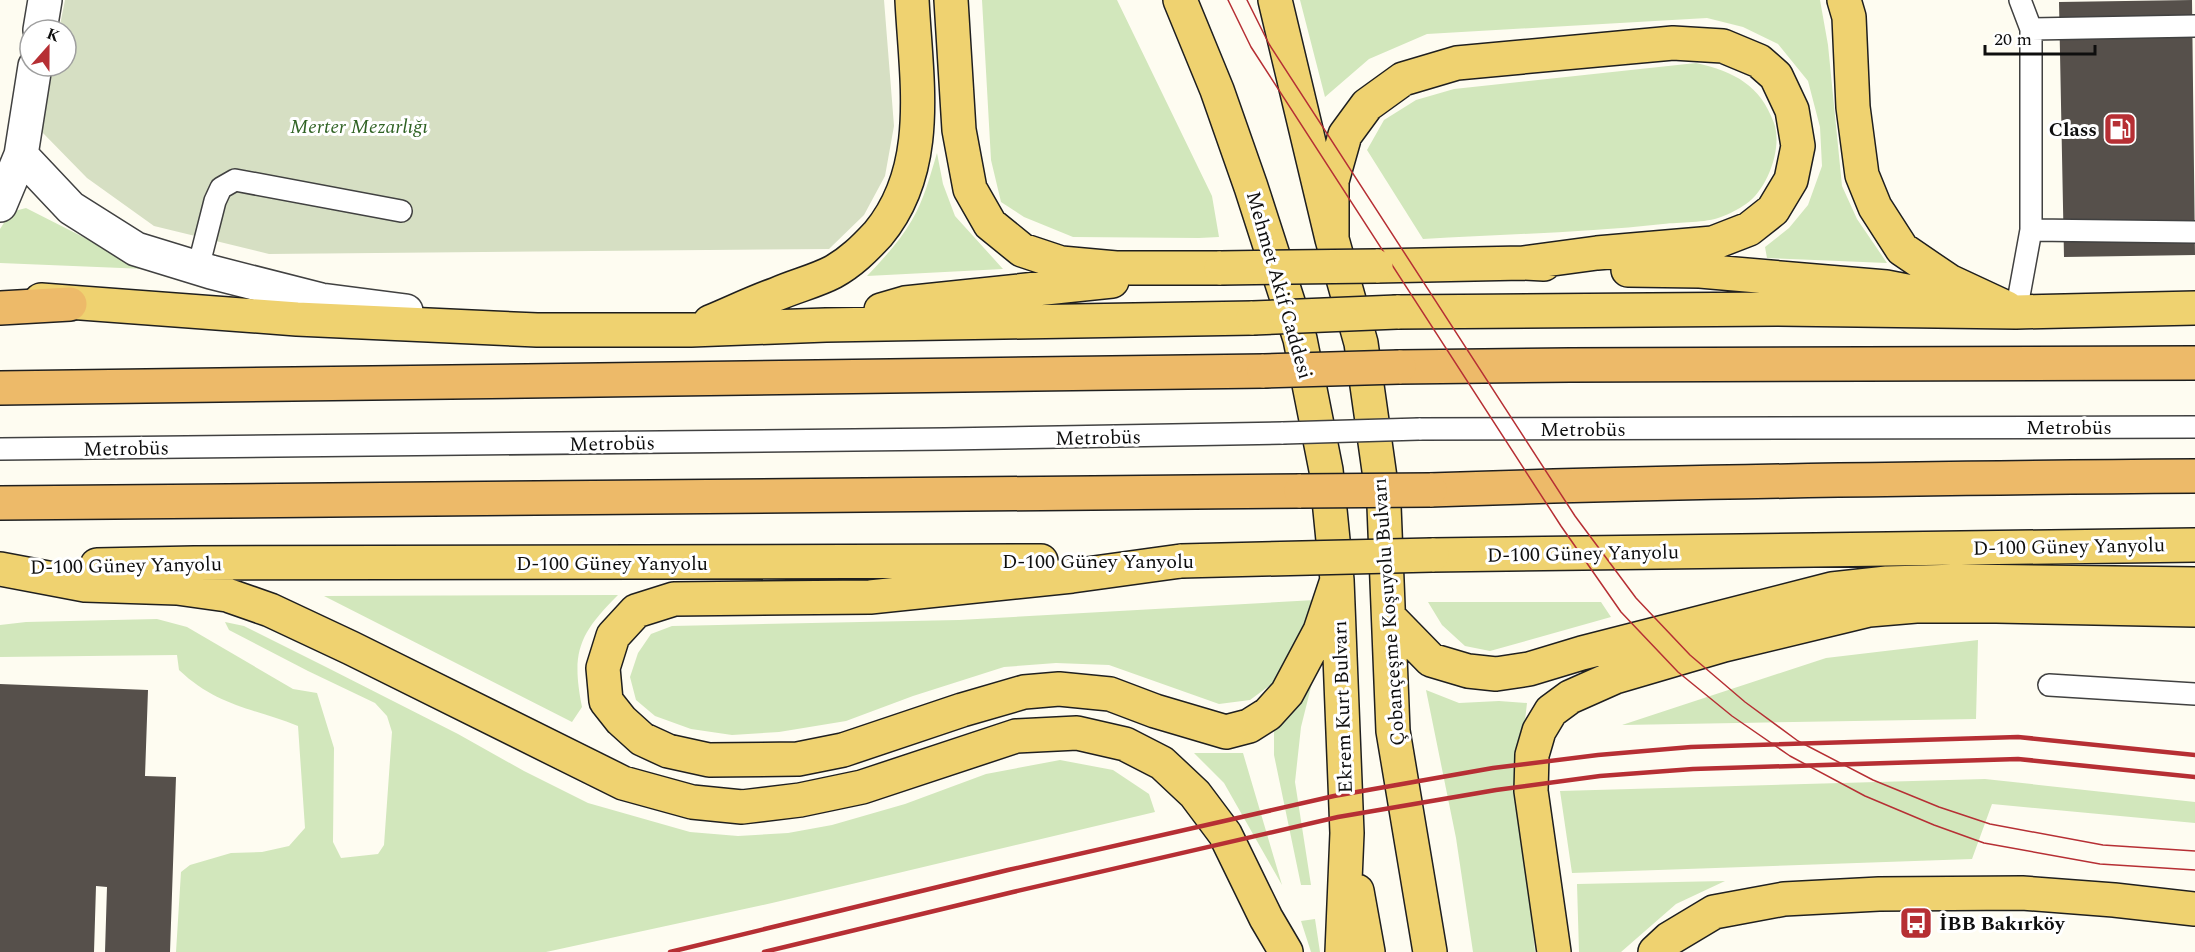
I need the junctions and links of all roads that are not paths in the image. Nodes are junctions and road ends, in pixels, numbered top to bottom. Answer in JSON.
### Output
{"nodes":[{"id":1,"x":45,"y":0,"type":"edge"},
{"id":2,"x":912,"y":0,"type":"edge"},
{"id":3,"x":951,"y":0,"type":"edge"},
{"id":4,"x":1180,"y":0,"type":"edge"},
{"id":5,"x":1275,"y":0,"type":"edge"},
{"id":6,"x":1844,"y":0,"type":"edge"},
{"id":7,"x":2020,"y":0,"type":"edge"},
{"id":8,"x":42,"y":18,"type":"edge"},
{"id":9,"x":2195,"y":26,"type":"edge"},
{"id":10,"x":2031,"y":29,"type":"junction"},
{"id":11,"x":31,"y":78,"type":"edge"},
{"id":12,"x":10,"y":156,"type":"edge"},
{"id":13,"x":0,"y":205,"type":"edge"},
{"id":14,"x":401,"y":211,"type":"dead end"},
{"id":15,"x":2031,"y":230,"type":"junction"},
{"id":16,"x":2195,"y":232,"type":"edge"},
{"id":17,"x":1332,"y":239,"type":"junction"},
{"id":18,"x":1523,"y":263,"type":"junction"},
{"id":19,"x":198,"y":268,"type":"junction"},
{"id":20,"x":1221,"y":268,"type":"junction"},
{"id":21,"x":0,"y":295,"type":"edge"},
{"id":22,"x":70,"y":304,"type":"junction"},
{"id":23,"x":0,"y":308,"type":"edge"},
{"id":24,"x":2195,"y":308,"type":"edge"},
{"id":25,"x":2016,"y":312,"type":"junction"},
{"id":26,"x":826,"y":325,"type":"junction"},
{"id":27,"x":537,"y":330,"type":"junction"},
{"id":28,"x":691,"y":330,"type":"junction"},
{"id":29,"x":2195,"y":363,"type":"edge"},
{"id":30,"x":0,"y":388,"type":"edge"},
{"id":31,"x":2195,"y":427,"type":"edge"},
{"id":32,"x":0,"y":449,"type":"edge"},
{"id":33,"x":2195,"y":476,"type":"edge"},
{"id":34,"x":0,"y":503,"type":"edge"},
{"id":35,"x":2195,"y":545,"type":"edge"},
{"id":36,"x":1181,"y":561,"type":"junction"},
{"id":37,"x":0,"y":568,"type":"edge"},
{"id":38,"x":1336,"y":580,"type":"junction"},
{"id":39,"x":2195,"y":584,"type":"edge"},
{"id":40,"x":2195,"y":610,"type":"edge"},
{"id":41,"x":1389,"y":617,"type":"junction"},
{"id":42,"x":2049,"y":685,"type":"dead end"},
{"id":43,"x":2195,"y":694,"type":"edge"},
{"id":44,"x":1347,"y":833,"type":"junction"},
{"id":45,"x":2195,"y":909,"type":"edge"},
{"id":46,"x":1266,"y":918,"type":"junction"},
{"id":47,"x":1674,"y":946,"type":"edge"},
{"id":48,"x":1269,"y":952,"type":"edge"},
{"id":49,"x":1286,"y":952,"type":"edge"},
{"id":50,"x":1342,"y":952,"type":"edge"},
{"id":51,"x":1368,"y":952,"type":"edge"},
{"id":52,"x":1430,"y":952,"type":"edge"},
{"id":53,"x":1554,"y":952,"type":"edge"}],
"edges":[{"from":1,"to":8,"type":"street"},
{"from":2,"to":28,"type":"main road"},
{"from":3,"to":20,"type":"main road"},
{"from":4,"to":38,"type":"main road","name":"Mehmet Akif Caddesi"},
{"from":5,"to":17,"type":"main road"},
{"from":6,"to":25,"type":"main road"},
{"from":7,"to":10,"type":"lane"},
{"from":9,"to":10,"type":"lane"},
{"from":10,"to":15,"type":"lane"},
{"from":11,"to":12,"type":"street"},
{"from":12,"to":13,"type":"street"},
{"from":12,"to":19,"type":"street"},
{"from":14,"to":19,"type":"lane"},
{"from":15,"to":16,"type":"lane"},
{"from":15,"to":25,"type":"lane"},
{"from":17,"to":18,"type":"main road"},
{"from":17,"to":41,"type":"main road","name":"Çobançeşme Koşuyolu Bulvarı"},
{"from":18,"to":20,"type":"main road","bridge":true},
{"from":18,"to":25,"type":"main road"},
{"from":19,"to":27,"type":"street"},
{"from":20,"to":26,"type":"main road"},
{"from":21,"to":22,"type":"main road"},
{"from":22,"to":23,"type":"highway"},
{"from":22,"to":27,"type":"main road"},
{"from":24,"to":25,"type":"main road"},
{"from":25,"to":26,"type":"main road","bridge":true},
{"from":26,"to":28,"type":"main road"},
{"from":27,"to":28,"type":"main road"},
{"from":29,"to":30,"type":"highway","bridge":true},
{"from":31,"to":32,"type":"lane","name":"Metrobüs","bridge":true},
{"from":33,"to":34,"type":"highway","bridge":true},
{"from":35,"to":36,"type":"main road","name":"D-100 Güney Yanyolu","bridge":true},
{"from":36,"to":37,"type":"main road","name":"D-100 Güney Yanyolu"},
{"from":36,"to":38,"type":"main road"},
{"from":37,"to":46,"type":"main road"},
{"from":38,"to":44,"type":"main road","name":"Ekrem Kurt Bulvarı"},
{"from":39,"to":41,"type":"main road"},
{"from":40,"to":53,"type":"main road"},
{"from":41,"to":52,"type":"main road","name":"Çobançeşme Koşuyolu Bulvarı"},
{"from":42,"to":43,"type":"lane"},
{"from":44,"to":50,"type":"main road"},
{"from":44,"to":51,"type":"main road"},
{"from":45,"to":47,"type":"main road"},
{"from":46,"to":48,"type":"main road"},
{"from":46,"to":49,"type":"main road"}]}
